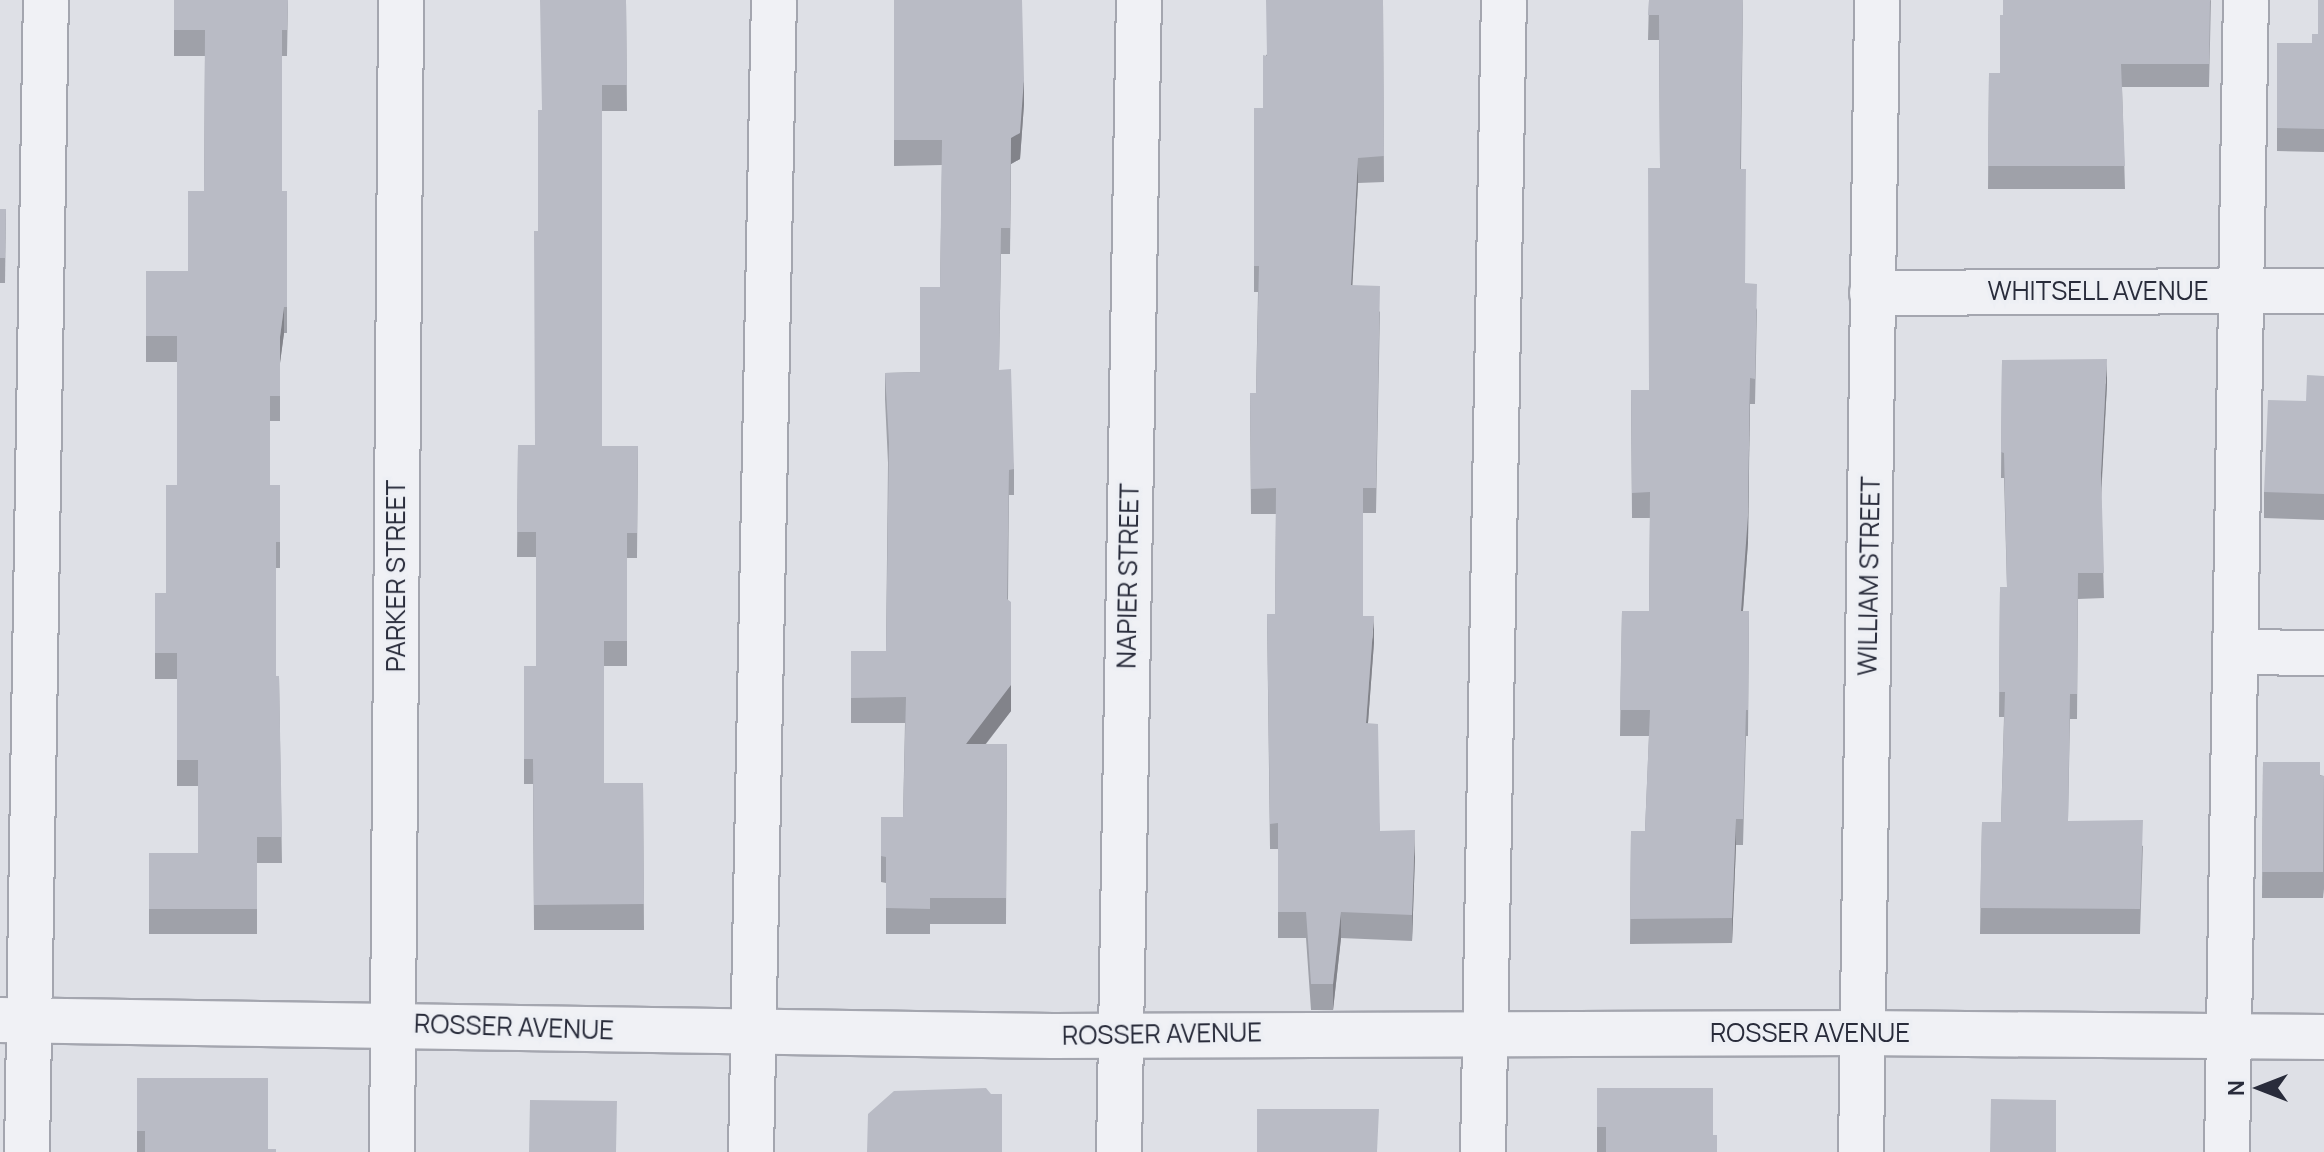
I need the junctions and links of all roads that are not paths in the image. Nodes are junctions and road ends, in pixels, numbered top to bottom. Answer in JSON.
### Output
{"nodes":[{"id":1,"x":46,"y":0,"type":"edge"},
{"id":2,"x":401,"y":0,"type":"edge"},
{"id":3,"x":774,"y":0,"type":"edge"},
{"id":4,"x":1139,"y":0,"type":"edge"},
{"id":5,"x":1504,"y":0,"type":"edge"},
{"id":6,"x":1877,"y":0,"type":"edge"},
{"id":7,"x":2246,"y":0,"type":"edge"},
{"id":8,"x":2240,"y":291,"type":"junction"},
{"id":9,"x":2324,"y":291,"type":"edge"},
{"id":10,"x":1872,"y":293,"type":"junction"},
{"id":11,"x":2238,"y":652,"type":"junction"},
{"id":12,"x":2324,"y":653,"type":"edge"},
{"id":13,"x":14,"y":1020,"type":"edge"},
{"id":14,"x":393,"y":1024,"type":"junction"},
{"id":15,"x":753,"y":1031,"type":"junction"},
{"id":16,"x":1861,"y":1033,"type":"junction"},
{"id":17,"x":1120,"y":1034,"type":"junction"},
{"id":18,"x":1484,"y":1035,"type":"junction"},
{"id":19,"x":2230,"y":1036,"type":"junction"},
{"id":20,"x":2324,"y":1037,"type":"edge"},
{"id":21,"x":27,"y":1152,"type":"edge"},
{"id":22,"x":392,"y":1152,"type":"edge"},
{"id":23,"x":751,"y":1152,"type":"edge"},
{"id":24,"x":1119,"y":1152,"type":"edge"},
{"id":25,"x":1483,"y":1152,"type":"edge"},
{"id":26,"x":1861,"y":1152,"type":"edge"},
{"id":27,"x":2227,"y":1152,"type":"edge"}],
"edges":[{"from":1,"to":13,"type":"street"},
{"from":2,"to":14,"type":"street","name":"PARKER STREET"},
{"from":3,"to":15,"type":"street"},
{"from":4,"to":17,"type":"street","name":"NAPIER STREET"},
{"from":5,"to":18,"type":"street"},
{"from":6,"to":10,"type":"street","name":"WILLIAM STREET"},
{"from":7,"to":8,"type":"street"},
{"from":8,"to":9,"type":"street","name":"WHITSELL AVENUE"},
{"from":8,"to":10,"type":"street","name":"WHITSELL AVENUE"},
{"from":8,"to":11,"type":"street"},
{"from":10,"to":16,"type":"street","name":"WILLIAM STREET"},
{"from":11,"to":12,"type":"street"},
{"from":11,"to":19,"type":"street"},
{"from":13,"to":14,"type":"street","name":"ROSSER AVENUE"},
{"from":13,"to":21,"type":"street"},
{"from":14,"to":15,"type":"street","name":"ROSSER AVENUE"},
{"from":14,"to":22,"type":"street","name":"PARKER STREET"},
{"from":15,"to":17,"type":"street","name":"ROSSER AVENUE"},
{"from":15,"to":23,"type":"street"},
{"from":16,"to":18,"type":"street","name":"ROSSER AVENUE"},
{"from":16,"to":19,"type":"street","name":"ROSSER AVENUE"},
{"from":16,"to":26,"type":"street","name":"WILLIAM STREET"},
{"from":17,"to":18,"type":"street","name":"ROSSER AVENUE"},
{"from":17,"to":24,"type":"street","name":"NAPIER STREET"},
{"from":18,"to":25,"type":"street"},
{"from":19,"to":20,"type":"street","name":"ROSSER AVENUE"},
{"from":19,"to":27,"type":"street"}]}
